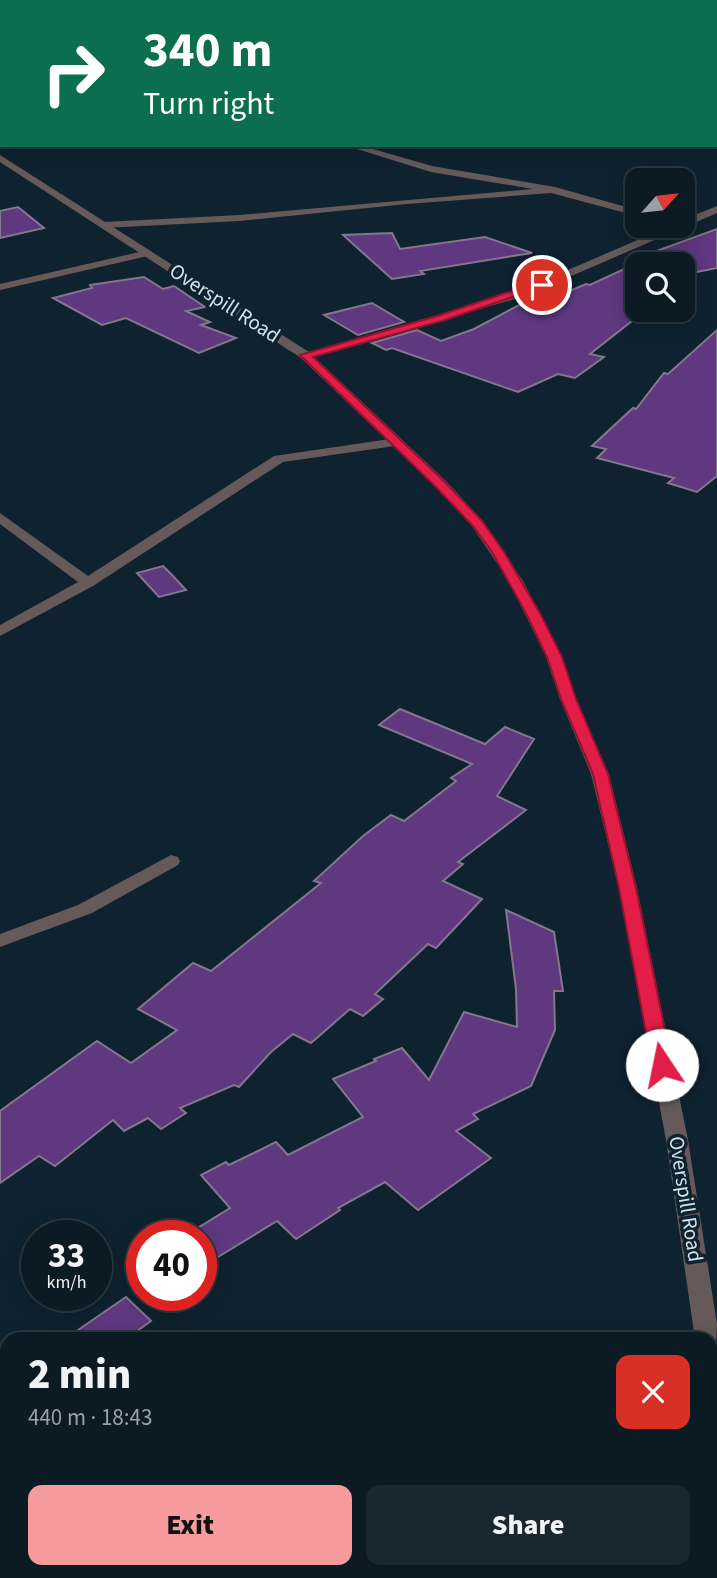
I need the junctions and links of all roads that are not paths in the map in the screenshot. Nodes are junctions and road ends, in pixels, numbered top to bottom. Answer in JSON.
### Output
{"nodes":[{"id":1,"x":355,"y":147,"type":"edge"},
{"id":2,"x":0,"y":158,"type":"edge"},
{"id":3,"x":555,"y":190,"type":"junction"},
{"id":4,"x":717,"y":209,"type":"edge"},
{"id":5,"x":625,"y":210,"type":"edge"},
{"id":6,"x":695,"y":218,"type":"edge"},
{"id":7,"x":103,"y":225,"type":"junction"},
{"id":8,"x":647,"y":238,"type":"edge"},
{"id":9,"x":148,"y":253,"type":"junction"},
{"id":10,"x":0,"y":287,"type":"edge"},
{"id":11,"x":305,"y":355,"type":"junction"},
{"id":12,"x":397,"y":442,"type":"junction"},
{"id":13,"x":0,"y":517,"type":"edge"},
{"id":14,"x":88,"y":583,"type":"junction"},
{"id":15,"x":0,"y":631,"type":"edge"},
{"id":16,"x":171,"y":861,"type":"dead end"},
{"id":17,"x":0,"y":941,"type":"edge"},
{"id":18,"x":706,"y":1332,"type":"edge"}],
"edges":[{"from":1,"to":3,"type":"street"},
{"from":2,"to":7,"type":"street","name":"Overspill Road"},
{"from":3,"to":5,"type":"street"},
{"from":3,"to":7,"type":"street"},
{"from":4,"to":6,"type":"street"},
{"from":7,"to":9,"type":"street","name":"Overspill Road"},
{"from":8,"to":11,"type":"street"},
{"from":9,"to":10,"type":"street"},
{"from":9,"to":11,"type":"street","name":"Overspill Road"},
{"from":11,"to":12,"type":"street","name":"Overspill Road"},
{"from":12,"to":14,"type":"street"},
{"from":12,"to":18,"type":"street","name":"Overspill Road"},
{"from":13,"to":14,"type":"street"},
{"from":14,"to":15,"type":"street"},
{"from":16,"to":17,"type":"street"}]}
